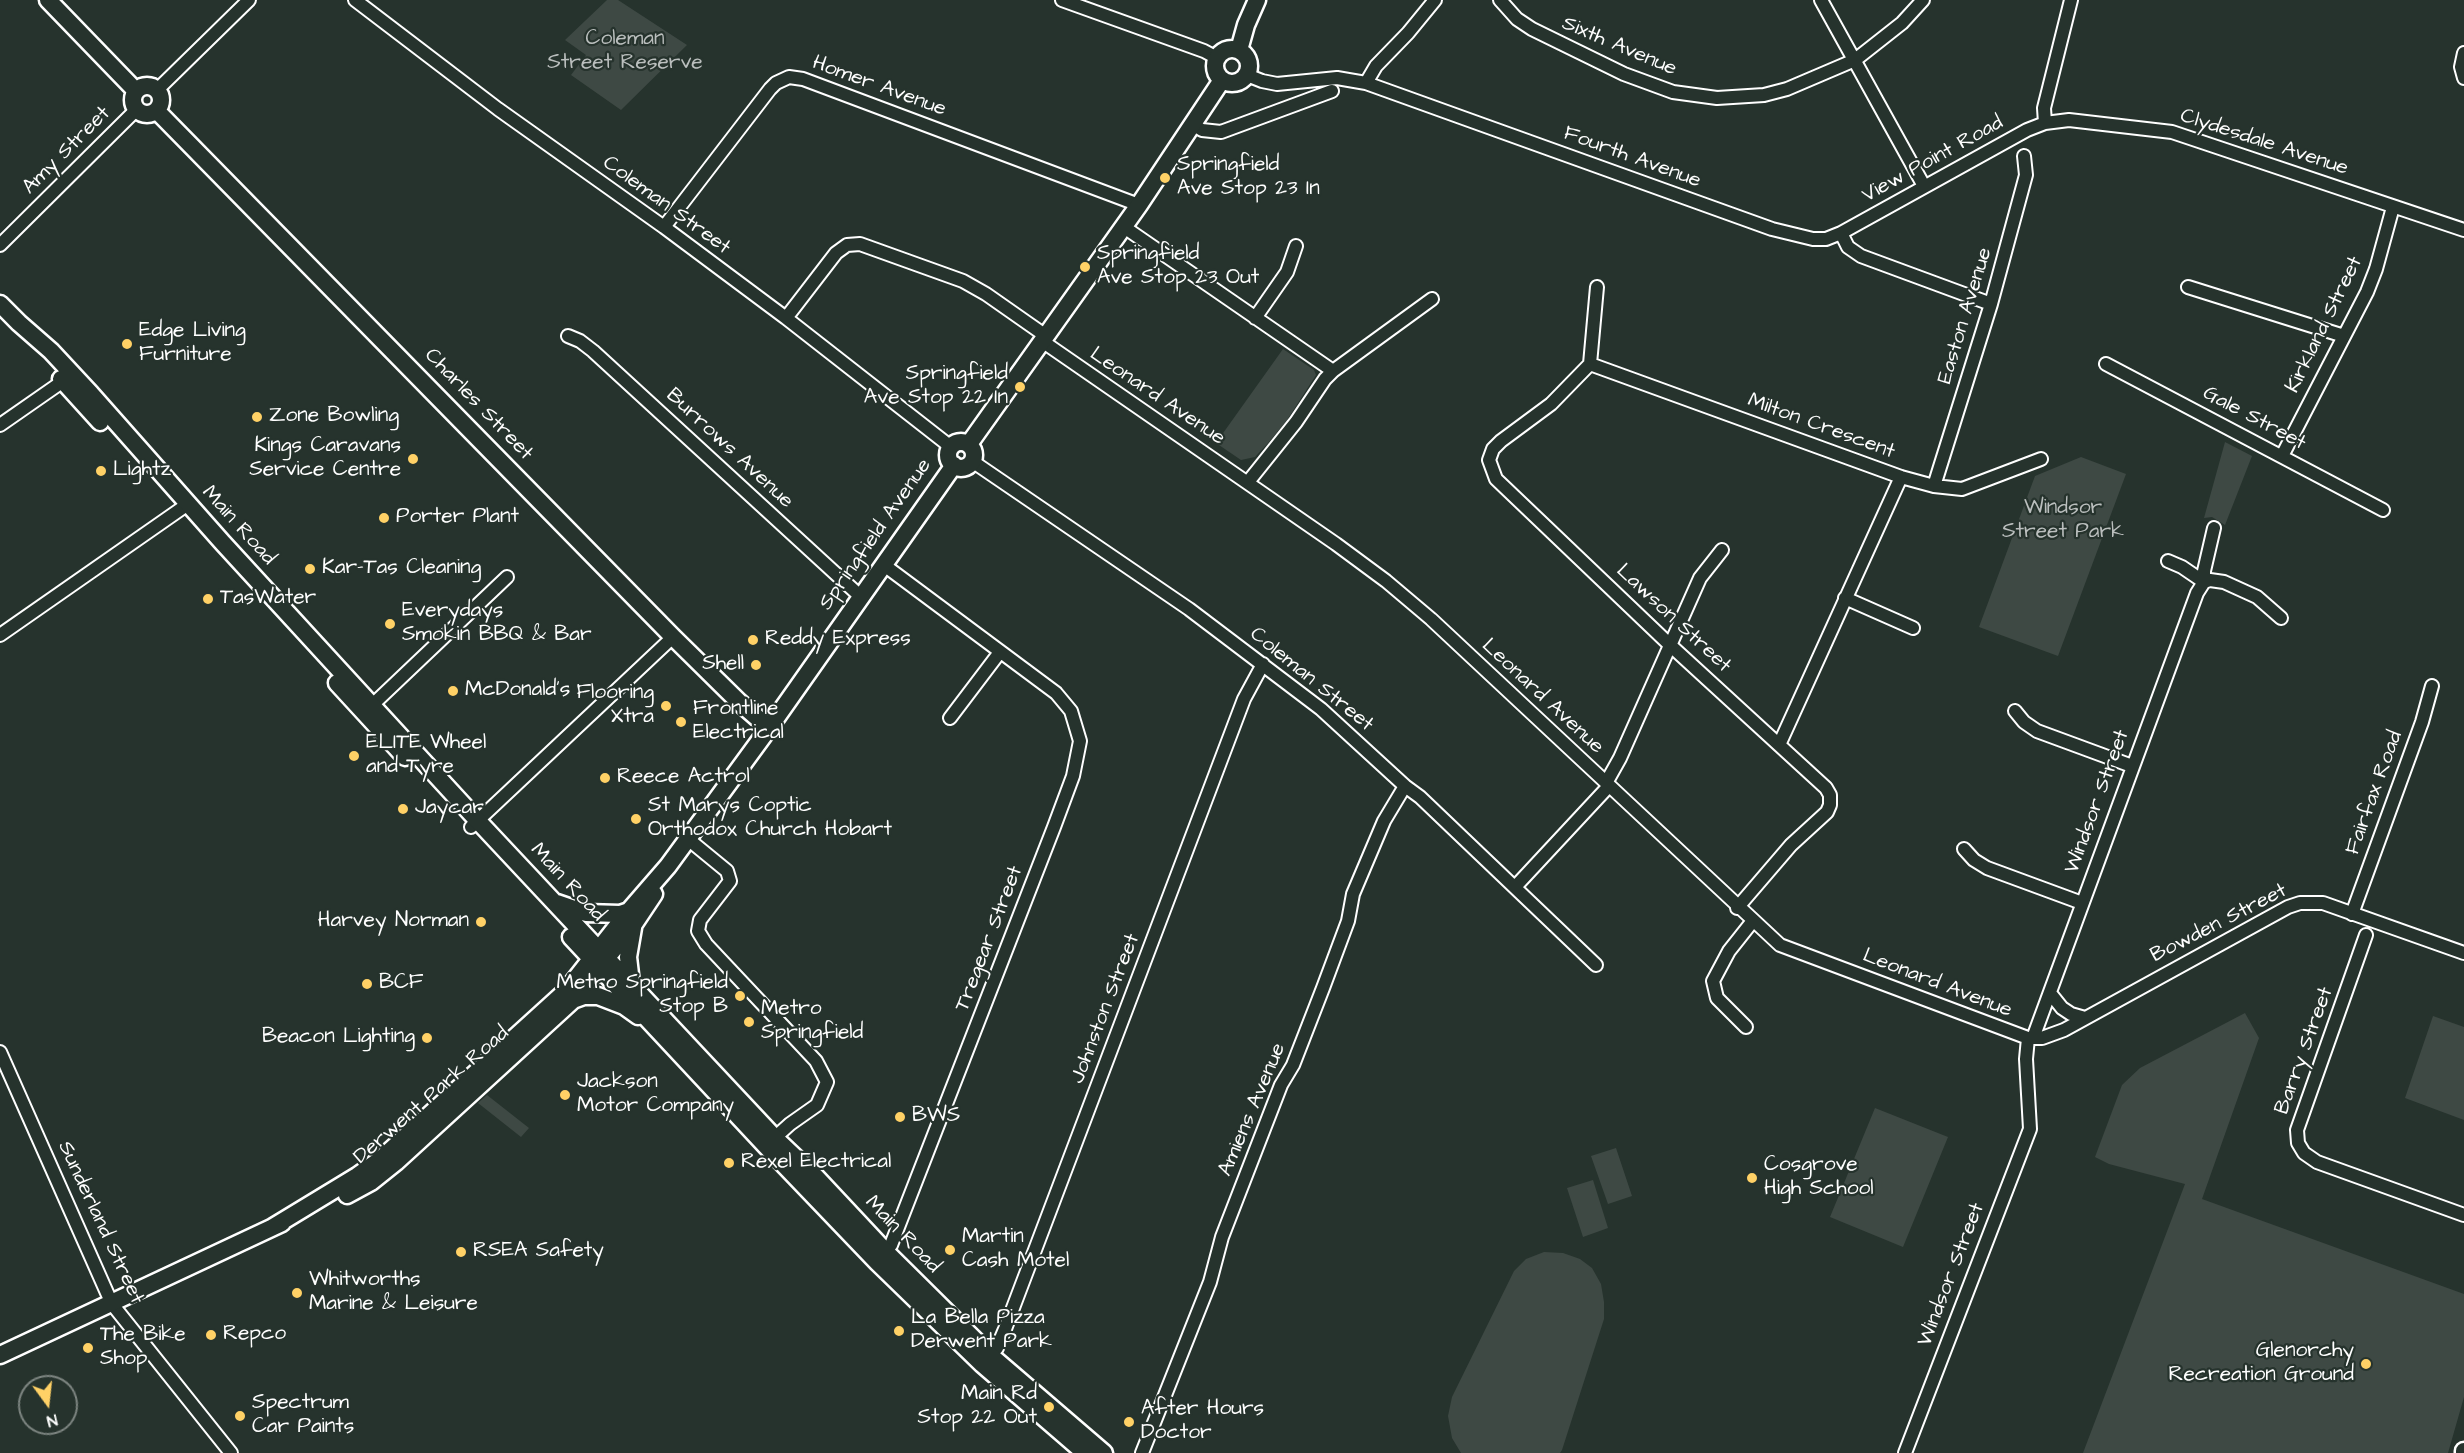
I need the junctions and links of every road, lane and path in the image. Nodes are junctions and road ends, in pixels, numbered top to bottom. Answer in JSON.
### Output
{"nodes":[{"id":1,"x":48,"y":0,"type":"edge"},
{"id":2,"x":249,"y":0,"type":"edge"},
{"id":3,"x":355,"y":0,"type":"edge"},
{"id":4,"x":1062,"y":0,"type":"edge"},
{"id":5,"x":1257,"y":0,"type":"edge"},
{"id":6,"x":1435,"y":0,"type":"edge"},
{"id":7,"x":1500,"y":0,"type":"edge"},
{"id":8,"x":1821,"y":0,"type":"edge"},
{"id":9,"x":1923,"y":0,"type":"edge"},
{"id":10,"x":2071,"y":0,"type":"edge"},
{"id":11,"x":1239,"y":50,"type":"junction"},
{"id":12,"x":2464,"y":53,"type":"edge"},
{"id":13,"x":1217,"y":58,"type":"junction"},
{"id":14,"x":1855,"y":60,"type":"junction"},
{"id":15,"x":1247,"y":75,"type":"junction"},
{"id":16,"x":2464,"y":78,"type":"edge"},
{"id":17,"x":1222,"y":80,"type":"junction"},
{"id":18,"x":1366,"y":83,"type":"junction"},
{"id":19,"x":157,"y":90,"type":"junction"},
{"id":20,"x":136,"y":91,"type":"junction"},
{"id":21,"x":1332,"y":91,"type":"dead end"},
{"id":22,"x":136,"y":110,"type":"junction"},
{"id":23,"x":157,"y":111,"type":"junction"},
{"id":24,"x":2045,"y":123,"type":"junction"},
{"id":25,"x":1194,"y":125,"type":"junction"},
{"id":26,"x":2025,"y":156,"type":"dead end"},
{"id":27,"x":1924,"y":186,"type":"junction"},
{"id":28,"x":1139,"y":206,"type":"junction"},
{"id":29,"x":2393,"y":207,"type":"junction"},
{"id":30,"x":664,"y":227,"type":"junction"},
{"id":31,"x":1124,"y":227,"type":"junction"},
{"id":32,"x":2464,"y":230,"type":"edge"},
{"id":33,"x":1840,"y":233,"type":"junction"},
{"id":34,"x":0,"y":245,"type":"edge"},
{"id":35,"x":1296,"y":246,"type":"dead end"},
{"id":36,"x":2188,"y":286,"type":"dead end"},
{"id":37,"x":1597,"y":287,"type":"dead end"},
{"id":38,"x":1432,"y":299,"type":"dead end"},
{"id":39,"x":0,"y":304,"type":"edge"},
{"id":40,"x":1991,"y":304,"type":"junction"},
{"id":41,"x":786,"y":318,"type":"junction"},
{"id":42,"x":1255,"y":318,"type":"junction"},
{"id":43,"x":568,"y":336,"type":"dead end"},
{"id":44,"x":2344,"y":336,"type":"junction"},
{"id":45,"x":1044,"y":338,"type":"junction"},
{"id":46,"x":1590,"y":364,"type":"junction"},
{"id":47,"x":2106,"y":364,"type":"dead end"},
{"id":48,"x":1333,"y":371,"type":"junction"},
{"id":49,"x":68,"y":378,"type":"junction"},
{"id":50,"x":0,"y":425,"type":"edge"},
{"id":51,"x":951,"y":447,"type":"junction"},
{"id":52,"x":971,"y":453,"type":"junction"},
{"id":53,"x":2282,"y":456,"type":"junction"},
{"id":54,"x":2041,"y":459,"type":"dead end"},
{"id":55,"x":954,"y":465,"type":"junction"},
{"id":56,"x":1901,"y":477,"type":"junction"},
{"id":57,"x":1248,"y":482,"type":"junction"},
{"id":58,"x":1934,"y":486,"type":"junction"},
{"id":59,"x":184,"y":507,"type":"junction"},
{"id":60,"x":2383,"y":510,"type":"dead end"},
{"id":61,"x":2214,"y":528,"type":"dead end"},
{"id":62,"x":1722,"y":550,"type":"dead end"},
{"id":63,"x":2168,"y":561,"type":"dead end"},
{"id":64,"x":884,"y":565,"type":"junction"},
{"id":65,"x":507,"y":578,"type":"dead end"},
{"id":66,"x":2204,"y":582,"type":"junction"},
{"id":67,"x":861,"y":596,"type":"junction"},
{"id":68,"x":1845,"y":598,"type":"junction"},
{"id":69,"x":2281,"y":618,"type":"dead end"},
{"id":70,"x":1913,"y":628,"type":"dead end"},
{"id":71,"x":0,"y":635,"type":"edge"},
{"id":72,"x":673,"y":637,"type":"junction"},
{"id":73,"x":1670,"y":645,"type":"junction"},
{"id":74,"x":999,"y":652,"type":"junction"},
{"id":75,"x":1263,"y":664,"type":"junction"},
{"id":76,"x":2432,"y":686,"type":"dead end"},
{"id":77,"x":368,"y":709,"type":"junction"},
{"id":78,"x":2015,"y":711,"type":"dead end"},
{"id":79,"x":950,"y":718,"type":"dead end"},
{"id":80,"x":769,"y":728,"type":"junction"},
{"id":81,"x":1779,"y":745,"type":"junction"},
{"id":82,"x":2132,"y":766,"type":"junction"},
{"id":83,"x":1607,"y":785,"type":"junction"},
{"id":84,"x":1405,"y":786,"type":"junction"},
{"id":85,"x":475,"y":824,"type":"junction"},
{"id":86,"x":688,"y":840,"type":"junction"},
{"id":87,"x":1964,"y":849,"type":"dead end"},
{"id":88,"x":1515,"y":887,"type":"junction"},
{"id":89,"x":549,"y":898,"type":"junction"},
{"id":90,"x":2082,"y":903,"type":"junction"},
{"id":91,"x":1737,"y":908,"type":"junction"},
{"id":92,"x":2352,"y":914,"type":"junction"},
{"id":93,"x":631,"y":918,"type":"junction"},
{"id":94,"x":1752,"y":922,"type":"junction"},
{"id":95,"x":2366,"y":935,"type":"dead end"},
{"id":96,"x":2464,"y":953,"type":"edge"},
{"id":97,"x":599,"y":959,"type":"junction"},
{"id":98,"x":1596,"y":965,"type":"dead end"},
{"id":99,"x":631,"y":983,"type":"junction"},
{"id":100,"x":2050,"y":993,"type":"junction"},
{"id":101,"x":573,"y":1000,"type":"junction"},
{"id":102,"x":2085,"y":1018,"type":"junction"},
{"id":103,"x":1746,"y":1028,"type":"dead end"},
{"id":104,"x":2030,"y":1038,"type":"junction"},
{"id":105,"x":666,"y":1040,"type":"junction"},
{"id":106,"x":0,"y":1052,"type":"edge"},
{"id":107,"x":770,"y":1142,"type":"junction"},
{"id":108,"x":2464,"y":1215,"type":"edge"},
{"id":109,"x":273,"y":1227,"type":"junction"},
{"id":110,"x":882,"y":1257,"type":"junction"},
{"id":111,"x":112,"y":1304,"type":"junction"},
{"id":112,"x":0,"y":1355,"type":"edge"},
{"id":113,"x":986,"y":1359,"type":"junction"},
{"id":114,"x":231,"y":1453,"type":"edge"},
{"id":115,"x":1084,"y":1453,"type":"edge"},
{"id":116,"x":1104,"y":1453,"type":"edge"},
{"id":117,"x":1142,"y":1453,"type":"edge"},
{"id":118,"x":1905,"y":1453,"type":"edge"}],
"edges":[{"from":1,"to":20,"type":"street"},
{"from":2,"to":19,"type":"street"},
{"from":3,"to":30,"type":"street","name":"Coleman Street"},
{"from":4,"to":13,"type":"street"},
{"from":5,"to":11,"type":"street"},
{"from":6,"to":18,"type":"street"},
{"from":7,"to":14,"type":"street","name":"Sixth Avenue"},
{"from":8,"to":14,"type":"street"},
{"from":9,"to":14,"type":"street","name":"Sixth Avenue"},
{"from":10,"to":24,"type":"street"},
{"from":11,"to":13,"type":"street"},
{"from":11,"to":15,"type":"street"},
{"from":12,"to":16,"type":"street"},
{"from":13,"to":17,"type":"street"},
{"from":14,"to":27,"type":"street"},
{"from":15,"to":17,"type":"street"},
{"from":15,"to":18,"type":"street","name":"Fourth Avenue"},
{"from":17,"to":25,"type":"street"},
{"from":18,"to":33,"type":"street","name":"Fourth Avenue"},
{"from":19,"to":20,"type":"street"},
{"from":19,"to":23,"type":"street"},
{"from":20,"to":22,"type":"street"},
{"from":21,"to":25,"type":"street"},
{"from":22,"to":23,"type":"street"},
{"from":22,"to":34,"type":"street","name":"Amy Street"},
{"from":23,"to":72,"type":"street","name":"Charles Street"},
{"from":24,"to":27,"type":"street","name":"View Point Road"},
{"from":24,"to":29,"type":"street","name":"Clydesdale Avenue"},
{"from":25,"to":28,"type":"street"},
{"from":26,"to":40,"type":"street","name":"Easton Avenue"},
{"from":27,"to":33,"type":"street","name":"View Point Road"},
{"from":28,"to":30,"type":"street","name":"Homer Avenue"},
{"from":28,"to":31,"type":"street"},
{"from":29,"to":32,"type":"street","name":"Clydesdale Avenue"},
{"from":29,"to":44,"type":"street","name":"Kirkland Street"},
{"from":30,"to":41,"type":"street","name":"Coleman Street"},
{"from":31,"to":42,"type":"street"},
{"from":31,"to":45,"type":"street"},
{"from":33,"to":40,"type":"street"},
{"from":35,"to":42,"type":"street"},
{"from":36,"to":44,"type":"street"},
{"from":37,"to":46,"type":"street"},
{"from":38,"to":48,"type":"street"},
{"from":39,"to":49,"type":"street","name":"Main Road"},
{"from":40,"to":58,"type":"street","name":"Easton Avenue"},
{"from":41,"to":45,"type":"street","name":"Leonard Avenue"},
{"from":41,"to":51,"type":"street","name":"Coleman Street"},
{"from":42,"to":48,"type":"street"},
{"from":43,"to":67,"type":"street","name":"Burrows Avenue"},
{"from":44,"to":53,"type":"street","name":"Kirkland Street"},
{"from":45,"to":52,"type":"street"},
{"from":45,"to":57,"type":"street","name":"Leonard Avenue"},
{"from":46,"to":56,"type":"street","name":"Milton Crescent"},
{"from":46,"to":73,"type":"street","name":"Lawson Street"},
{"from":47,"to":53,"type":"street","name":"Gale Street"},
{"from":48,"to":57,"type":"street"},
{"from":49,"to":50,"type":"street"},
{"from":49,"to":59,"type":"street","name":"Main Road"},
{"from":51,"to":52,"type":"street"},
{"from":51,"to":55,"type":"street"},
{"from":52,"to":55,"type":"street"},
{"from":52,"to":75,"type":"street","name":"Coleman Street"},
{"from":53,"to":60,"type":"street","name":"Gale Street"},
{"from":54,"to":58,"type":"street","name":"Milton Crescent"},
{"from":55,"to":64,"type":"street","name":"Springfield Avenue"},
{"from":56,"to":58,"type":"street","name":"Milton Crescent"},
{"from":56,"to":68,"type":"street"},
{"from":57,"to":83,"type":"street","name":"Leonard Avenue"},
{"from":59,"to":71,"type":"street"},
{"from":59,"to":77,"type":"street","name":"Main Road"},
{"from":61,"to":66,"type":"street","name":"Windsor Street"},
{"from":62,"to":73,"type":"street"},
{"from":63,"to":66,"type":"street"},
{"from":64,"to":67,"type":"street","name":"Springfield Avenue"},
{"from":64,"to":74,"type":"street","name":"Tregear Street"},
{"from":65,"to":77,"type":"street"},
{"from":66,"to":69,"type":"street"},
{"from":66,"to":82,"type":"street","name":"Windsor Street"},
{"from":67,"to":80,"type":"street","name":"Springfield Avenue"},
{"from":68,"to":70,"type":"street"},
{"from":68,"to":81,"type":"street"},
{"from":72,"to":80,"type":"street","name":"Charles Street"},
{"from":72,"to":85,"type":"street"},
{"from":73,"to":81,"type":"street","name":"Lawson Street"},
{"from":73,"to":83,"type":"street"},
{"from":74,"to":79,"type":"street"},
{"from":74,"to":110,"type":"street","name":"Tregear Street"},
{"from":75,"to":84,"type":"street","name":"Coleman Street"},
{"from":75,"to":113,"type":"street","name":"Johnston Street"},
{"from":76,"to":92,"type":"street","name":"Fairfax Road"},
{"from":77,"to":85,"type":"street","name":"Main Road"},
{"from":78,"to":82,"type":"street"},
{"from":80,"to":86,"type":"street","name":"Springfield Avenue"},
{"from":81,"to":91,"type":"street","name":"Lawson Street"},
{"from":82,"to":90,"type":"street","name":"Windsor Street"},
{"from":83,"to":88,"type":"street"},
{"from":83,"to":91,"type":"street","name":"Leonard Avenue"},
{"from":84,"to":88,"type":"street","name":"Coleman Street"},
{"from":84,"to":117,"type":"street","name":"Amiens Avenue"},
{"from":85,"to":89,"type":"street","name":"Main Road"},
{"from":85,"to":97,"type":"street","name":"Main Road"},
{"from":86,"to":93,"type":"street","name":"Springfield Avenue"},
{"from":86,"to":107,"type":"street"},
{"from":87,"to":90,"type":"street"},
{"from":88,"to":98,"type":"street","name":"Coleman Street"},
{"from":89,"to":93,"type":"street"},
{"from":89,"to":97,"type":"street","name":"Main Road"},
{"from":90,"to":100,"type":"street","name":"Windsor Street"},
{"from":91,"to":94,"type":"street","name":"Leonard Avenue"},
{"from":92,"to":96,"type":"street","name":"Bowden Street"},
{"from":92,"to":102,"type":"street","name":"Bowden Street"},
{"from":93,"to":97,"type":"street","name":"Springfield Avenue"},
{"from":93,"to":99,"type":"street"},
{"from":94,"to":103,"type":"street"},
{"from":94,"to":104,"type":"street","name":"Leonard Avenue"},
{"from":95,"to":108,"type":"street","name":"Barry Street"},
{"from":97,"to":99,"type":"street","name":"Main Road"},
{"from":97,"to":101,"type":"street","name":"Derwent Park Road"},
{"from":97,"to":105,"type":"street","name":"Main Road"},
{"from":97,"to":109,"type":"street","name":"Derwent Park Road"},
{"from":99,"to":107,"type":"street","name":"Main Road"},
{"from":100,"to":102,"type":"street"},
{"from":100,"to":104,"type":"street","name":"Windsor Street"},
{"from":101,"to":105,"type":"street"},
{"from":101,"to":109,"type":"street","name":"Derwent Park Road"},
{"from":102,"to":104,"type":"street","name":"Bowden Street"},
{"from":104,"to":118,"type":"street","name":"Windsor Street"},
{"from":105,"to":107,"type":"street","name":"Main Road"},
{"from":106,"to":111,"type":"street","name":"Sunderland Street"},
{"from":107,"to":110,"type":"street","name":"Main Road"},
{"from":109,"to":111,"type":"street","name":"Derwent Park Road"},
{"from":110,"to":113,"type":"street","name":"Main Road"},
{"from":111,"to":112,"type":"street","name":"Derwent Park Road"},
{"from":111,"to":114,"type":"street","name":"Sunderland Street"},
{"from":113,"to":115,"type":"street","name":"Main Road"},
{"from":113,"to":116,"type":"street","name":"Main Road"}]}
